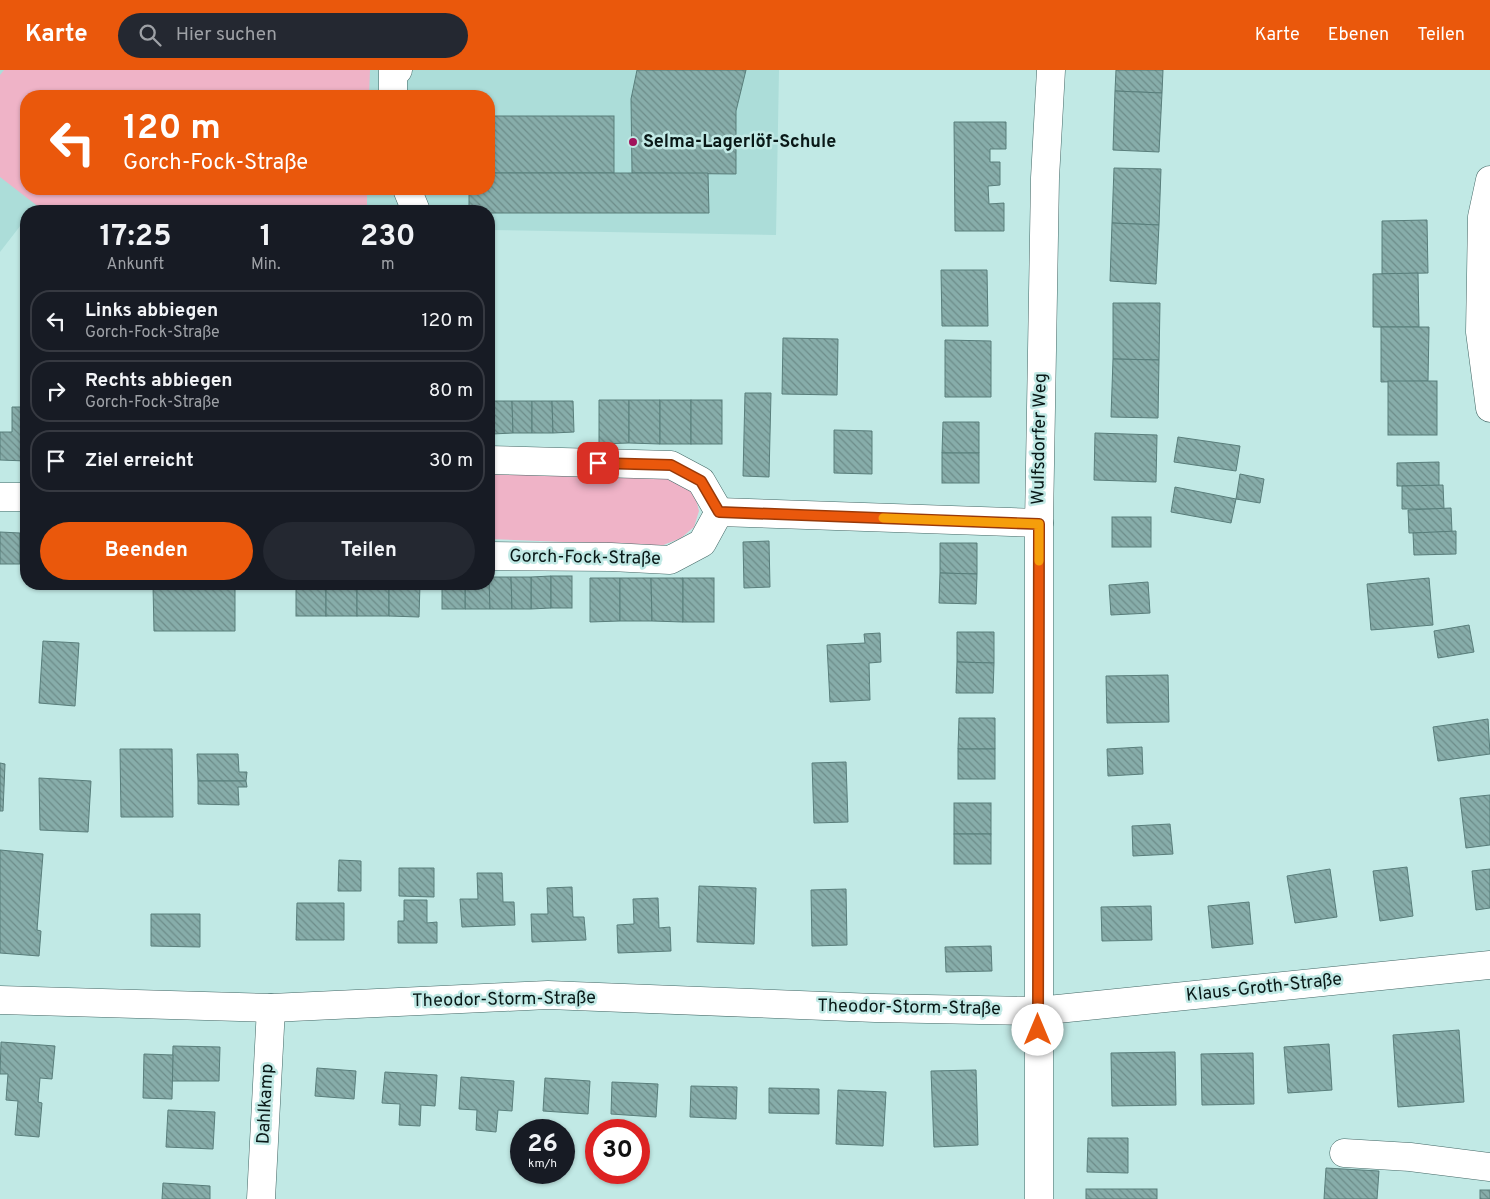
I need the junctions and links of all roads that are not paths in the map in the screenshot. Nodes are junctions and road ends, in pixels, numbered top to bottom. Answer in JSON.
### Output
{"nodes":[{"id":1,"x":398,"y":70,"type":"edge"},
{"id":2,"x":1051,"y":70,"type":"edge"},
{"id":3,"x":393,"y":90,"type":"edge"},
{"id":4,"x":1490,"y":180,"type":"edge"},
{"id":5,"x":1490,"y":408,"type":"edge"},
{"id":6,"x":495,"y":460,"type":"edge"},
{"id":7,"x":0,"y":496,"type":"edge"},
{"id":8,"x":20,"y":497,"type":"edge"},
{"id":9,"x":719,"y":512,"type":"junction"},
{"id":10,"x":1039,"y":524,"type":"junction"},
{"id":11,"x":495,"y":556,"type":"edge"},
{"id":12,"x":1490,"y":965,"type":"edge"},
{"id":13,"x":0,"y":1000,"type":"edge"},
{"id":14,"x":271,"y":1008,"type":"junction"},
{"id":15,"x":1038,"y":1011,"type":"junction"},
{"id":16,"x":1344,"y":1154,"type":"dead end"},
{"id":17,"x":1490,"y":1167,"type":"edge"},
{"id":18,"x":261,"y":1199,"type":"edge"},
{"id":19,"x":1038,"y":1199,"type":"edge"}],
"edges":[{"from":1,"to":3,"type":"street"},
{"from":2,"to":10,"type":"street","name":"Wulfsdorfer Weg"},
{"from":4,"to":5,"type":"street"},
{"from":6,"to":9,"type":"street"},
{"from":7,"to":8,"type":"street"},
{"from":9,"to":10,"type":"street"},
{"from":9,"to":11,"type":"street","name":"Gorch-Fock-Straße"},
{"from":10,"to":15,"type":"street","name":"Wulfsdorfer Weg"},
{"from":12,"to":15,"type":"street","name":"Klaus-Groth-Straße"},
{"from":13,"to":14,"type":"street","name":"Theodor-Storm-Straße"},
{"from":14,"to":15,"type":"street","name":"Theodor-Storm-Straße"},
{"from":14,"to":18,"type":"street","name":"Dahlkamp"},
{"from":15,"to":19,"type":"street","name":"Wulfsdorfer Weg"},
{"from":16,"to":17,"type":"street"}]}
